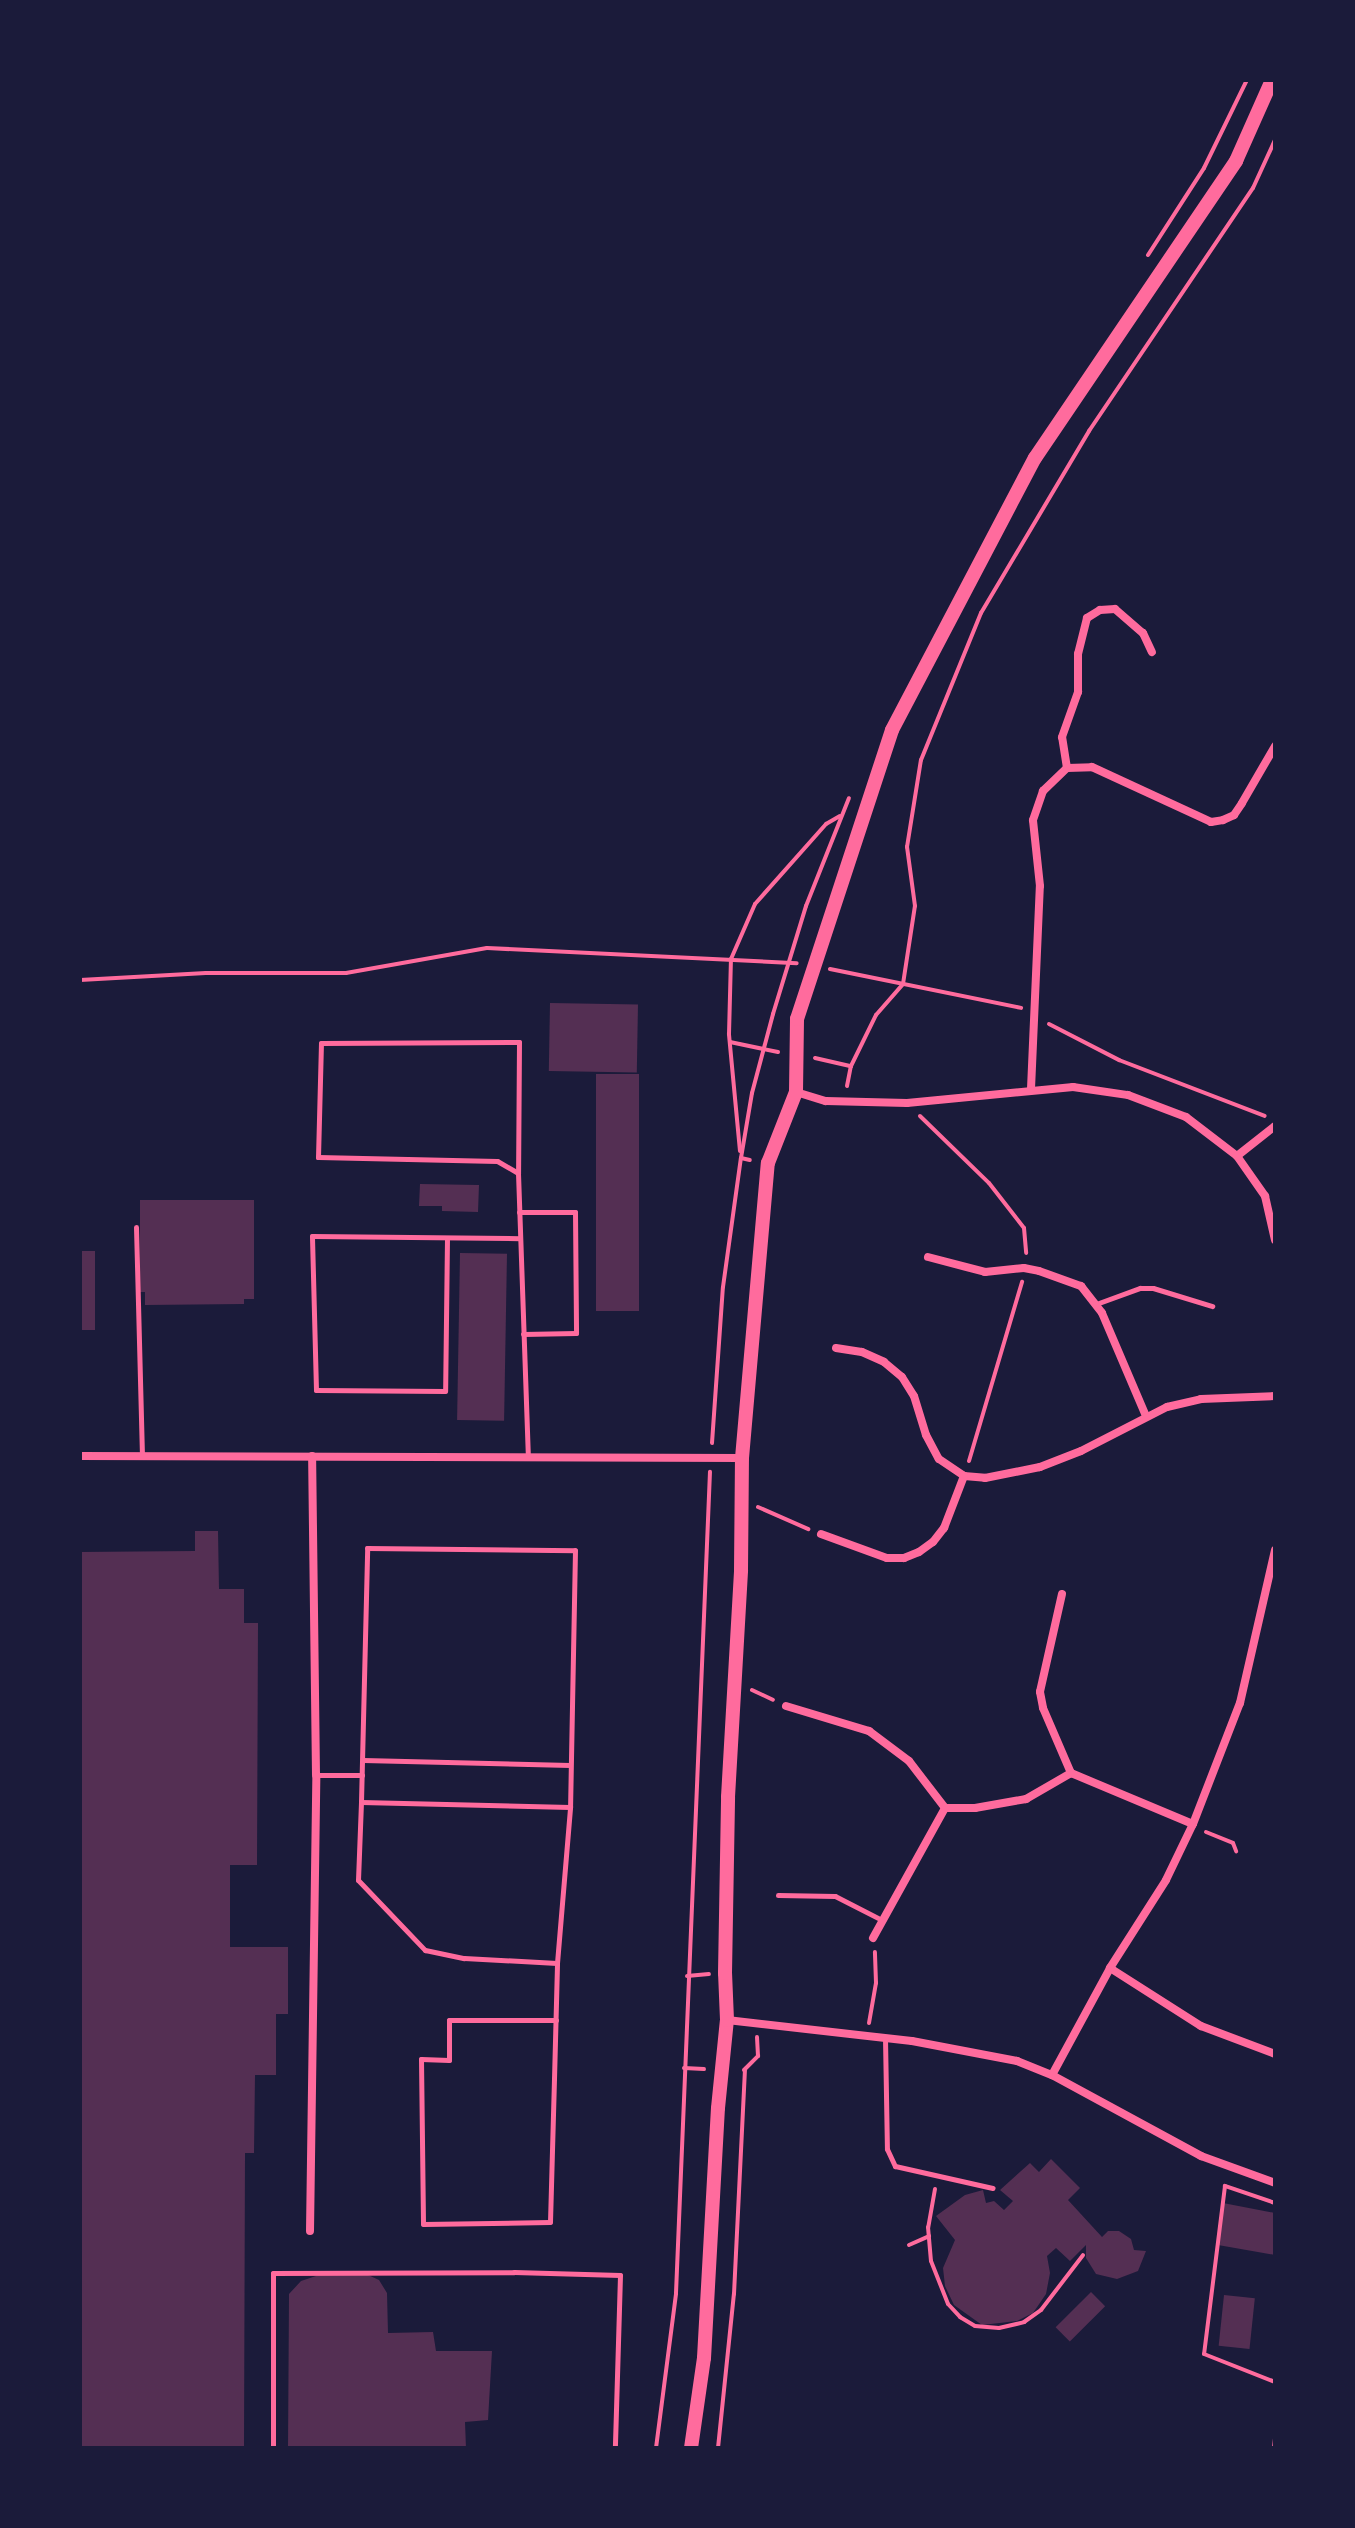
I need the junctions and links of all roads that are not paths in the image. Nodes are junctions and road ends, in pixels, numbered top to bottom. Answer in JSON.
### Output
{"nodes":[{"id":1,"x":1272,"y":80,"type":"edge"},
{"id":2,"x":1152,"y":652,"type":"dead end"},
{"id":3,"x":1275,"y":746,"type":"edge"},
{"id":4,"x":1067,"y":768,"type":"junction"},
{"id":5,"x":1031,"y":1089,"type":"junction"},
{"id":6,"x":796,"y":1092,"type":"junction"},
{"id":7,"x":1275,"y":1126,"type":"edge"},
{"id":8,"x":1237,"y":1156,"type":"junction"},
{"id":9,"x":518,"y":1173,"type":"junction"},
{"id":10,"x":519,"y":1212,"type":"junction"},
{"id":11,"x":136,"y":1227,"type":"dead end"},
{"id":12,"x":447,"y":1238,"type":"junction"},
{"id":13,"x":520,"y":1238,"type":"junction"},
{"id":14,"x":1275,"y":1240,"type":"edge"},
{"id":15,"x":928,"y":1257,"type":"dead end"},
{"id":16,"x":1096,"y":1304,"type":"junction"},
{"id":17,"x":1212,"y":1306,"type":"dead end"},
{"id":18,"x":523,"y":1334,"type":"junction"},
{"id":19,"x":836,"y":1348,"type":"dead end"},
{"id":20,"x":1275,"y":1396,"type":"edge"},
{"id":21,"x":1146,"y":1416,"type":"junction"},
{"id":22,"x":80,"y":1456,"type":"edge"},
{"id":23,"x":142,"y":1456,"type":"junction"},
{"id":24,"x":312,"y":1456,"type":"junction"},
{"id":25,"x":528,"y":1457,"type":"junction"},
{"id":26,"x":742,"y":1458,"type":"junction"},
{"id":27,"x":964,"y":1476,"type":"junction"},
{"id":28,"x":821,"y":1534,"type":"road end"},
{"id":29,"x":1275,"y":1550,"type":"edge"},
{"id":30,"x":1062,"y":1594,"type":"dead end"},
{"id":31,"x":786,"y":1706,"type":"road end"},
{"id":32,"x":363,"y":1760,"type":"junction"},
{"id":33,"x":570,"y":1765,"type":"junction"},
{"id":34,"x":1071,"y":1773,"type":"junction"},
{"id":35,"x":316,"y":1775,"type":"junction"},
{"id":36,"x":362,"y":1775,"type":"junction"},
{"id":37,"x":361,"y":1802,"type":"junction"},
{"id":38,"x":570,"y":1807,"type":"junction"},
{"id":39,"x":945,"y":1808,"type":"junction"},
{"id":40,"x":1193,"y":1824,"type":"junction"},
{"id":41,"x":778,"y":1895,"type":"dead end"},
{"id":42,"x":883,"y":1921,"type":"junction"},
{"id":43,"x":873,"y":1938,"type":"road end"},
{"id":44,"x":557,"y":1963,"type":"junction"},
{"id":45,"x":1110,"y":1968,"type":"junction"},
{"id":46,"x":556,"y":2020,"type":"junction"},
{"id":47,"x":727,"y":2020,"type":"junction"},
{"id":48,"x":885,"y":2038,"type":"junction"},
{"id":49,"x":1275,"y":2054,"type":"edge"},
{"id":50,"x":1052,"y":2075,"type":"junction"},
{"id":51,"x":1275,"y":2183,"type":"edge"},
{"id":52,"x":993,"y":2188,"type":"dead end"},
{"id":53,"x":310,"y":2231,"type":"dead end"},
{"id":54,"x":273,"y":2448,"type":"edge"},
{"id":55,"x":615,"y":2448,"type":"edge"},
{"id":56,"x":691,"y":2448,"type":"edge"}],
"edges":[{"from":1,"to":6,"type":"street"},
{"from":2,"to":4,"type":"street"},
{"from":3,"to":4,"type":"street"},
{"from":4,"to":5,"type":"street"},
{"from":5,"to":6,"type":"street"},
{"from":5,"to":8,"type":"street"},
{"from":6,"to":26,"type":"street"},
{"from":7,"to":8,"type":"street"},
{"from":8,"to":14,"type":"street"},
{"from":9,"to":9,"type":"lane"},
{"from":9,"to":10,"type":"lane"},
{"from":10,"to":13,"type":"lane"},
{"from":10,"to":18,"type":"lane"},
{"from":11,"to":23,"type":"lane"},
{"from":12,"to":12,"type":"lane"},
{"from":12,"to":13,"type":"lane"},
{"from":13,"to":18,"type":"lane"},
{"from":15,"to":16,"type":"street"},
{"from":16,"to":17,"type":"lane"},
{"from":16,"to":21,"type":"street"},
{"from":18,"to":25,"type":"lane"},
{"from":19,"to":27,"type":"street"},
{"from":20,"to":21,"type":"street"},
{"from":21,"to":27,"type":"street"},
{"from":22,"to":23,"type":"street"},
{"from":23,"to":24,"type":"street"},
{"from":24,"to":25,"type":"street"},
{"from":24,"to":35,"type":"street"},
{"from":25,"to":26,"type":"street"},
{"from":26,"to":47,"type":"street"},
{"from":27,"to":28,"type":"street"},
{"from":29,"to":40,"type":"street"},
{"from":30,"to":34,"type":"street"},
{"from":31,"to":39,"type":"street"},
{"from":32,"to":33,"type":"lane"},
{"from":32,"to":33,"type":"lane"},
{"from":32,"to":36,"type":"lane"},
{"from":33,"to":38,"type":"lane"},
{"from":34,"to":39,"type":"street"},
{"from":34,"to":40,"type":"street"},
{"from":35,"to":36,"type":"lane"},
{"from":35,"to":53,"type":"street"},
{"from":36,"to":37,"type":"lane"},
{"from":37,"to":38,"type":"lane"},
{"from":37,"to":44,"type":"lane"},
{"from":38,"to":44,"type":"lane"},
{"from":39,"to":42,"type":"street"},
{"from":40,"to":45,"type":"street"},
{"from":41,"to":42,"type":"lane"},
{"from":42,"to":43,"type":"street"},
{"from":44,"to":46,"type":"lane"},
{"from":45,"to":49,"type":"street"},
{"from":45,"to":50,"type":"street"},
{"from":46,"to":46,"type":"lane"},
{"from":47,"to":48,"type":"street"},
{"from":47,"to":56,"type":"street"},
{"from":48,"to":50,"type":"street"},
{"from":48,"to":52,"type":"lane"},
{"from":50,"to":51,"type":"street"},
{"from":54,"to":55,"type":"lane"}]}
